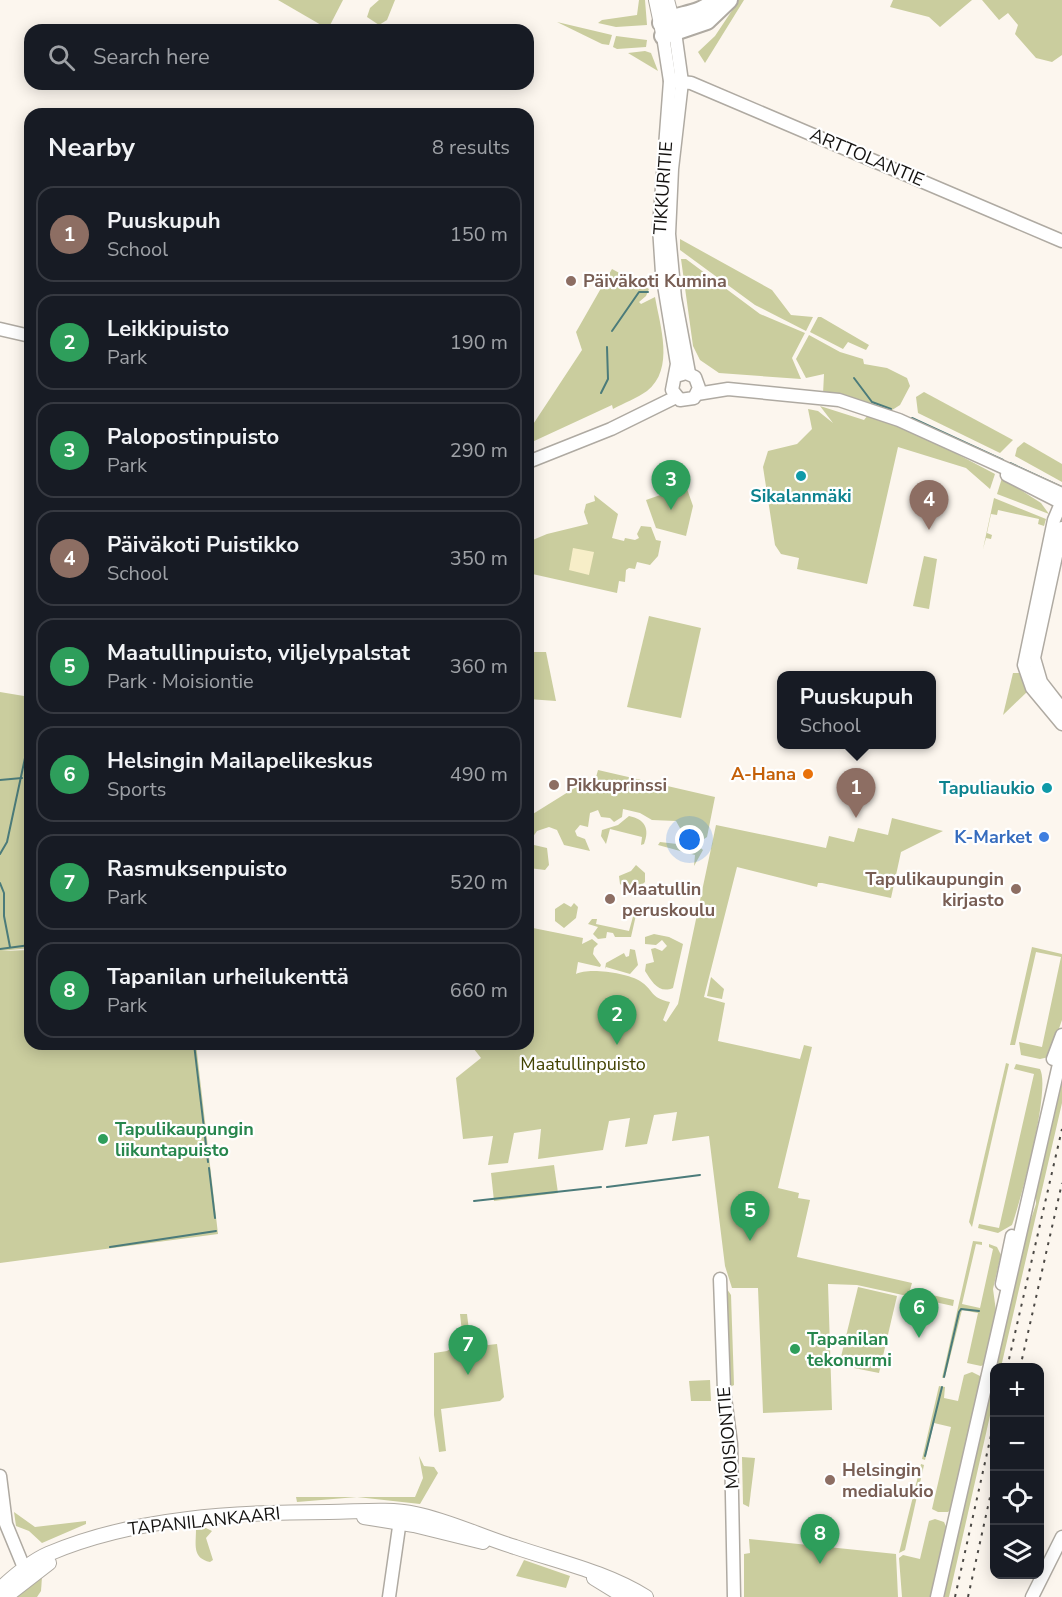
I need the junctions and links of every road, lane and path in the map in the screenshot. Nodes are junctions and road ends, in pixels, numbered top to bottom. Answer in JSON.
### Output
{"nodes":[{"id":1,"x":656,"y":0,"type":"edge"},
{"id":2,"x":667,"y":0,"type":"edge"},
{"id":3,"x":715,"y":0,"type":"edge"},
{"id":4,"x":729,"y":0,"type":"edge"},
{"id":5,"x":668,"y":27,"type":"junction"},
{"id":6,"x":676,"y":81,"type":"junction"},
{"id":7,"x":1062,"y":241,"type":"edge"},
{"id":8,"x":0,"y":329,"type":"edge"},
{"id":9,"x":24,"y":335,"type":"edge"},
{"id":10,"x":682,"y":383,"type":"junction"},
{"id":11,"x":728,"y":389,"type":"junction"},
{"id":12,"x":697,"y":394,"type":"junction"},
{"id":13,"x":534,"y":452,"type":"edge"},
{"id":14,"x":534,"y":460,"type":"edge"},
{"id":15,"x":1062,"y":500,"type":"edge"},
{"id":16,"x":1062,"y":528,"type":"edge"},
{"id":17,"x":1062,"y":709,"type":"edge"},
{"id":18,"x":1062,"y":724,"type":"edge"},
{"id":19,"x":1062,"y":1035,"type":"edge"},
{"id":20,"x":1062,"y":1051,"type":"edge"},
{"id":21,"x":1041,"y":1137,"type":"junction"},
{"id":22,"x":720,"y":1279,"type":"dead end"},
{"id":23,"x":0,"y":1476,"type":"edge"},
{"id":24,"x":401,"y":1518,"type":"junction"},
{"id":25,"x":1062,"y":1537,"type":"edge"},
{"id":26,"x":586,"y":1571,"type":"junction"},
{"id":27,"x":27,"y":1573,"type":"junction"},
{"id":28,"x":0,"y":1589,"type":"edge"},
{"id":29,"x":5,"y":1597,"type":"edge"},
{"id":30,"x":389,"y":1597,"type":"edge"},
{"id":31,"x":625,"y":1597,"type":"edge"},
{"id":32,"x":646,"y":1597,"type":"edge"},
{"id":33,"x":734,"y":1597,"type":"edge"},
{"id":34,"x":937,"y":1597,"type":"edge"},
{"id":35,"x":1032,"y":1597,"type":"edge"}],
"edges":[{"from":1,"to":5,"type":"main road","name":"TIKKURITIE"},
{"from":2,"to":5,"type":"main road","name":"TIKKURITIE"},
{"from":3,"to":5,"type":"highway"},
{"from":4,"to":5,"type":"highway"},
{"from":5,"to":6,"type":"main road","name":"TIKKURITIE"},
{"from":6,"to":7,"type":"main road","name":"ARTTOLANTIE"},
{"from":6,"to":10,"type":"main road","name":"TIKKURITIE"},
{"from":8,"to":9,"type":"main road"},
{"from":10,"to":11,"type":"main road"},
{"from":10,"to":12,"type":"main road","name":"TIKKURITIE"},
{"from":10,"to":12,"type":"main road"},
{"from":10,"to":13,"type":"main road"},
{"from":10,"to":14,"type":"main road"},
{"from":11,"to":12,"type":"main road"},
{"from":11,"to":15,"type":"main road"},
{"from":15,"to":18,"type":"main road"},
{"from":16,"to":17,"type":"main road"},
{"from":19,"to":21,"type":"main road"},
{"from":20,"to":21,"type":"main road"},
{"from":21,"to":34,"type":"main road"},
{"from":22,"to":33,"type":"main road","name":"MOISIONTIE"},
{"from":23,"to":27,"type":"main road"},
{"from":24,"to":26,"type":"main road","name":"TAPANILANKAARI"},
{"from":24,"to":27,"type":"main road","name":"TAPANILANKAARI"},
{"from":24,"to":30,"type":"main road"},
{"from":25,"to":35,"type":"main road"},
{"from":26,"to":31,"type":"main road","name":"TAPANILANKAARI"},
{"from":26,"to":32,"type":"main road","name":"TAPANILANKAARI"},
{"from":27,"to":28,"type":"main road"},
{"from":27,"to":29,"type":"main road"}]}
